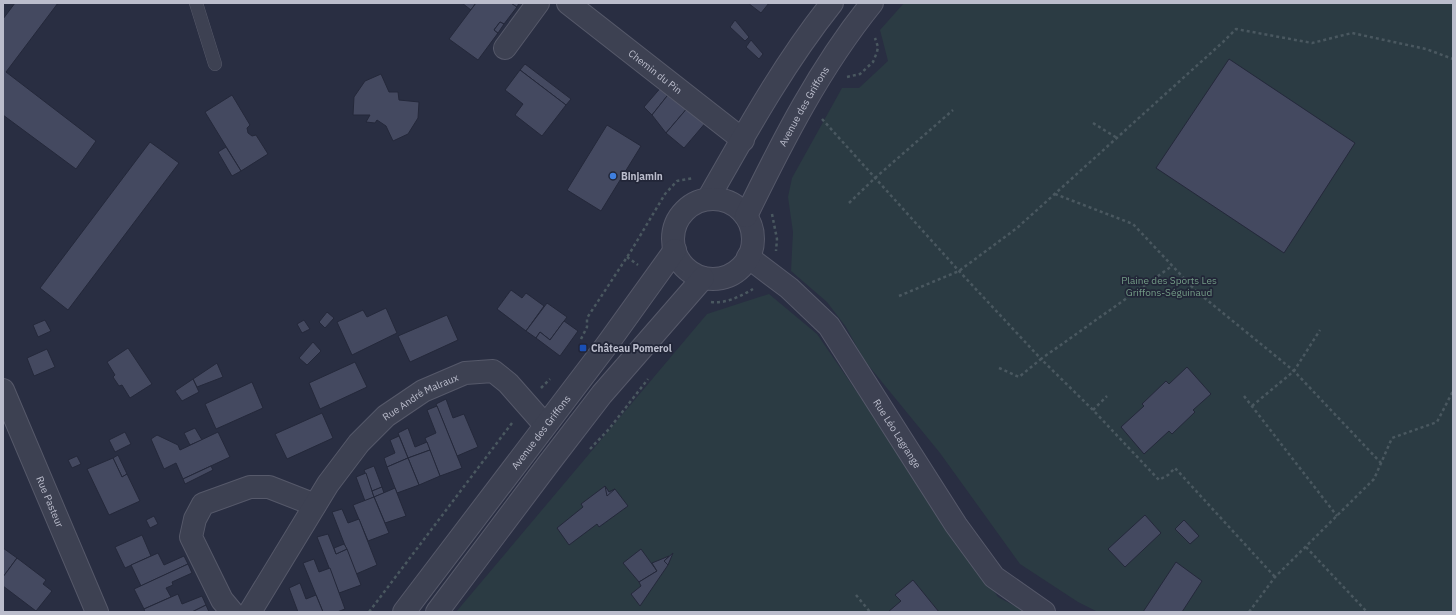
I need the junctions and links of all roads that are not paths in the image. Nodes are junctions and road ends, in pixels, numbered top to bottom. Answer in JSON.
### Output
{"nodes":[{"id":1,"x":196,"y":3,"type":"edge"},
{"id":2,"x":538,"y":3,"type":"edge"},
{"id":3,"x":568,"y":3,"type":"edge"},
{"id":4,"x":832,"y":3,"type":"edge"},
{"id":5,"x":872,"y":3,"type":"edge"},
{"id":6,"x":505,"y":48,"type":"dead end"},
{"id":7,"x":215,"y":64,"type":"dead end"},
{"id":8,"x":742,"y":140,"type":"junction"},
{"id":9,"x":708,"y":199,"type":"junction"},
{"id":10,"x":746,"y":216,"type":"junction"},
{"id":11,"x":675,"y":250,"type":"junction"},
{"id":12,"x":748,"y":257,"type":"junction"},
{"id":13,"x":704,"y":278,"type":"junction"},
{"id":14,"x":606,"y":346,"type":"junction"},
{"id":15,"x":628,"y":365,"type":"junction"},
{"id":16,"x":3,"y":390,"type":"edge"},
{"id":17,"x":545,"y":425,"type":"junction"},
{"id":18,"x":316,"y":505,"type":"junction"},
{"id":19,"x":97,"y":612,"type":"edge"},
{"id":20,"x":232,"y":612,"type":"edge"},
{"id":21,"x":250,"y":612,"type":"edge"},
{"id":22,"x":404,"y":612,"type":"edge"},
{"id":23,"x":437,"y":612,"type":"edge"},
{"id":24,"x":1044,"y":612,"type":"edge"}],
"edges":[{"from":1,"to":7,"type":"lane"},
{"from":2,"to":6,"type":"street"},
{"from":3,"to":8,"type":"street","name":"Chemin du Pin"},
{"from":4,"to":8,"type":"street"},
{"from":5,"to":10,"type":"street","name":"Avenue des Griffons"},
{"from":8,"to":9,"type":"street"},
{"from":9,"to":10,"type":"street"},
{"from":9,"to":11,"type":"street"},
{"from":10,"to":12,"type":"street"},
{"from":11,"to":13,"type":"street"},
{"from":11,"to":14,"type":"street","name":"Avenue des Griffons"},
{"from":12,"to":13,"type":"street"},
{"from":12,"to":24,"type":"street","name":"Rue Léo Lagrange"},
{"from":13,"to":15,"type":"street"},
{"from":14,"to":15,"type":"street"},
{"from":14,"to":17,"type":"street","name":"Avenue des Griffons"},
{"from":15,"to":23,"type":"street"},
{"from":16,"to":19,"type":"street","name":"Rue Pasteur"},
{"from":17,"to":18,"type":"street","name":"Rue André Malraux"},
{"from":17,"to":22,"type":"street","name":"Avenue des Griffons"},
{"from":18,"to":20,"type":"street"},
{"from":18,"to":21,"type":"street","name":"Rue André Malraux"}]}
